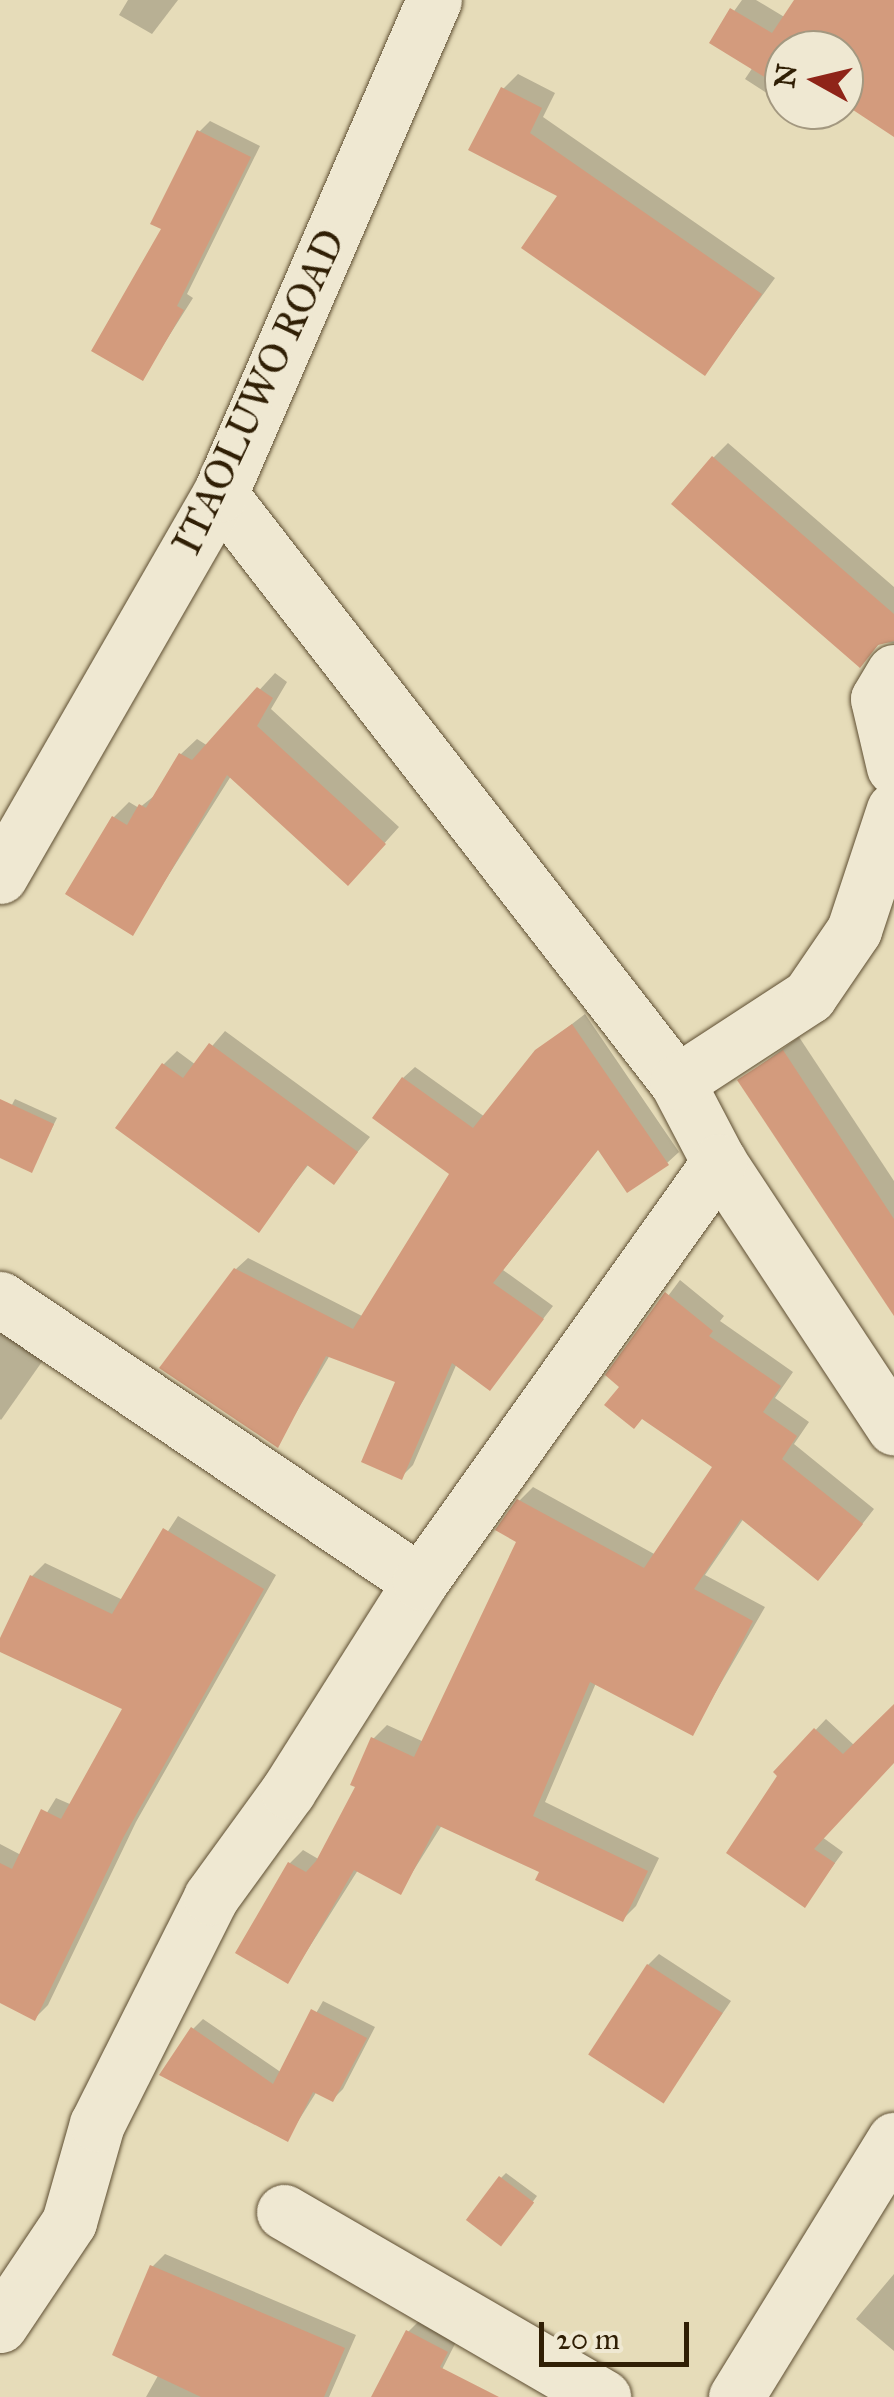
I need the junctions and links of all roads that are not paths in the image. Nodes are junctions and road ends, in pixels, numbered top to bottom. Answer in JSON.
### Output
{"nodes":[{"id":1,"x":434,"y":0,"type":"edge"},
{"id":2,"x":220,"y":494,"type":"junction"},
{"id":3,"x":894,"y":672,"type":"edge"},
{"id":4,"x":894,"y":768,"type":"edge"},
{"id":5,"x":894,"y":809,"type":"edge"},
{"id":6,"x":0,"y":876,"type":"edge"},
{"id":7,"x":677,"y":1082,"type":"junction"},
{"id":8,"x":719,"y":1162,"type":"junction"},
{"id":9,"x":0,"y":1299,"type":"edge"},
{"id":10,"x":894,"y":1426,"type":"edge"},
{"id":11,"x":420,"y":1582,"type":"junction"},
{"id":12,"x":894,"y":2140,"type":"edge"},
{"id":13,"x":284,"y":2212,"type":"dead end"},
{"id":14,"x":0,"y":2324,"type":"edge"},
{"id":15,"x":752,"y":2391,"type":"edge"},
{"id":16,"x":603,"y":2397,"type":"edge"}],
"edges":[{"from":1,"to":2,"type":"street","name":"ITAOLUWO ROAD"},
{"from":2,"to":6,"type":"street","name":"ITAOLUWO ROAD"},
{"from":2,"to":7,"type":"street"},
{"from":3,"to":4,"type":"street"},
{"from":5,"to":7,"type":"street"},
{"from":7,"to":8,"type":"street"},
{"from":8,"to":10,"type":"street"},
{"from":8,"to":11,"type":"street"},
{"from":9,"to":11,"type":"street"},
{"from":11,"to":14,"type":"street"},
{"from":12,"to":15,"type":"street"},
{"from":13,"to":16,"type":"street"}]}
